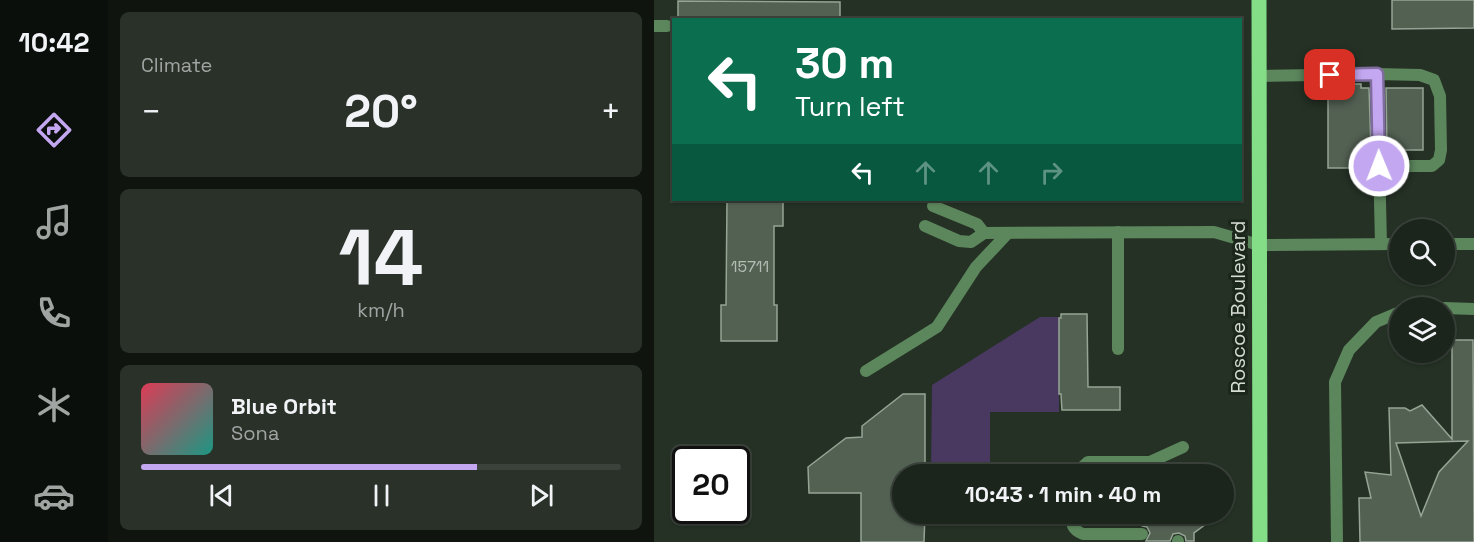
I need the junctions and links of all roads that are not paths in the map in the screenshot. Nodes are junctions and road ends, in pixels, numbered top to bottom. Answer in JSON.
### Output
{"nodes":[{"id":1,"x":1259,"y":0,"type":"edge"},
{"id":2,"x":654,"y":26,"type":"edge"},
{"id":3,"x":668,"y":26,"type":"dead end"},
{"id":4,"x":1377,"y":74,"type":"junction"},
{"id":5,"x":1259,"y":76,"type":"junction"},
{"id":6,"x":1379,"y":166,"type":"junction"},
{"id":7,"x":933,"y":206,"type":"dead end"},
{"id":8,"x":925,"y":226,"type":"dead end"},
{"id":9,"x":1118,"y":232,"type":"junction"},
{"id":10,"x":984,"y":233,"type":"junction"},
{"id":11,"x":1008,"y":233,"type":"junction"},
{"id":12,"x":1381,"y":244,"type":"junction"},
{"id":13,"x":1389,"y":244,"type":"edge"},
{"id":14,"x":1455,"y":244,"type":"edge"},
{"id":15,"x":1474,"y":244,"type":"edge"},
{"id":16,"x":1259,"y":245,"type":"junction"},
{"id":17,"x":1455,"y":308,"type":"edge"},
{"id":18,"x":1474,"y":309,"type":"edge"},
{"id":19,"x":1389,"y":317,"type":"edge"},
{"id":20,"x":1118,"y":349,"type":"dead end"},
{"id":21,"x":866,"y":371,"type":"dead end"},
{"id":22,"x":1183,"y":447,"type":"dead end"},
{"id":23,"x":1086,"y":464,"type":"edge"},
{"id":24,"x":1072,"y":524,"type":"edge"},
{"id":25,"x":1142,"y":534,"type":"dead end"},
{"id":26,"x":1260,"y":542,"type":"edge"},
{"id":27,"x":1337,"y":542,"type":"edge"}],
"edges":[{"from":1,"to":5,"type":"main road","name":"Roscoe Boulevard"},
{"from":2,"to":3,"type":"street"},
{"from":4,"to":5,"type":"street"},
{"from":4,"to":6,"type":"street"},
{"from":4,"to":6,"type":"street"},
{"from":5,"to":16,"type":"main road","name":"Roscoe Boulevard"},
{"from":6,"to":12,"type":"street"},
{"from":7,"to":10,"type":"street"},
{"from":8,"to":10,"type":"street"},
{"from":9,"to":11,"type":"street"},
{"from":9,"to":16,"type":"street"},
{"from":9,"to":20,"type":"street"},
{"from":10,"to":11,"type":"street"},
{"from":11,"to":21,"type":"street"},
{"from":12,"to":13,"type":"street"},
{"from":12,"to":16,"type":"street"},
{"from":14,"to":15,"type":"street"},
{"from":16,"to":26,"type":"main road","name":"Roscoe Boulevard"},
{"from":17,"to":18,"type":"street"},
{"from":19,"to":27,"type":"street"},
{"from":22,"to":23,"type":"street"},
{"from":24,"to":25,"type":"street"}]}
